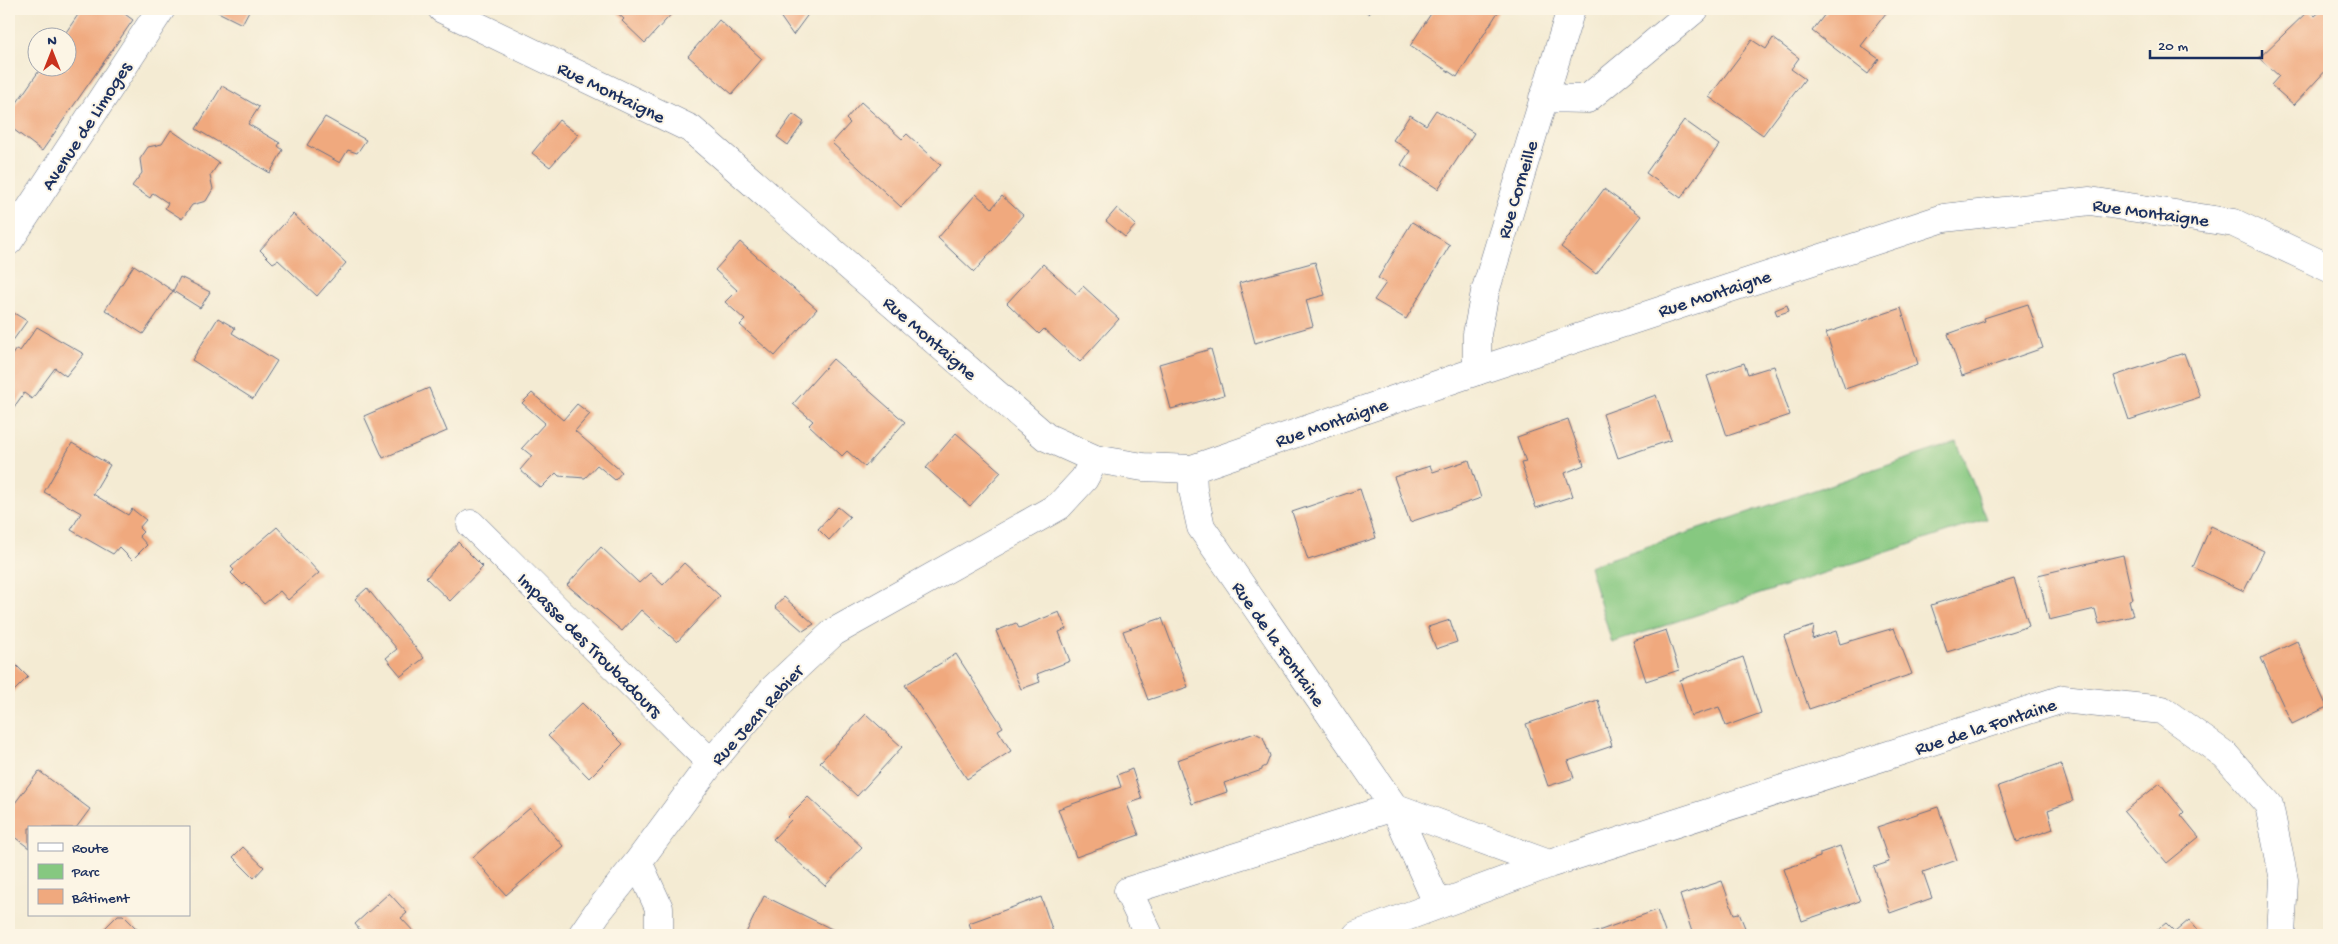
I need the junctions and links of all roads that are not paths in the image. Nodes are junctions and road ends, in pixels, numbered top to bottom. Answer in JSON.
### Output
{"nodes":[{"id":1,"x":161,"y":9,"type":"edge"},
{"id":2,"x":442,"y":9,"type":"edge"},
{"id":3,"x":1571,"y":9,"type":"edge"},
{"id":4,"x":1695,"y":9,"type":"edge"},
{"id":5,"x":1543,"y":98,"type":"junction"},
{"id":6,"x":9,"y":241,"type":"edge"},
{"id":7,"x":2329,"y":268,"type":"edge"},
{"id":8,"x":1476,"y":371,"type":"junction"},
{"id":9,"x":1095,"y":459,"type":"junction"},
{"id":10,"x":1192,"y":469,"type":"junction"},
{"id":11,"x":472,"y":524,"type":"dead end"},
{"id":12,"x":711,"y":763,"type":"junction"},
{"id":13,"x":1394,"y":807,"type":"junction"},
{"id":14,"x":638,"y":862,"type":"junction"},
{"id":15,"x":1549,"y":864,"type":"junction"},
{"id":16,"x":1438,"y":905,"type":"junction"},
{"id":17,"x":582,"y":935,"type":"edge"},
{"id":18,"x":659,"y":935,"type":"edge"},
{"id":19,"x":1149,"y":935,"type":"edge"},
{"id":20,"x":1357,"y":935,"type":"edge"},
{"id":21,"x":2281,"y":935,"type":"edge"}],
"edges":[{"from":1,"to":6,"type":"street","name":"Avenue de Limoges"},
{"from":2,"to":9,"type":"street","name":"Rue Montaigne"},
{"from":3,"to":5,"type":"street","name":"Rue Corneille"},
{"from":4,"to":5,"type":"street"},
{"from":5,"to":8,"type":"street","name":"Rue Corneille"},
{"from":7,"to":8,"type":"street","name":"Rue Montaigne"},
{"from":8,"to":10,"type":"street","name":"Rue Montaigne"},
{"from":9,"to":10,"type":"street","name":"Rue Montaigne"},
{"from":9,"to":12,"type":"street","name":"Rue Jean Rebier"},
{"from":10,"to":13,"type":"street","name":"Rue de la Fontaine"},
{"from":11,"to":12,"type":"street","name":"Impasse des Troubadours"},
{"from":12,"to":14,"type":"street","name":"Rue Jean Rebier"},
{"from":13,"to":15,"type":"street"},
{"from":13,"to":16,"type":"street","name":"Rue de la Fontaine"},
{"from":13,"to":19,"type":"street"},
{"from":14,"to":17,"type":"street","name":"Rue Jean Rebier"},
{"from":14,"to":18,"type":"street"},
{"from":15,"to":16,"type":"street","name":"Rue de la Fontaine"},
{"from":15,"to":21,"type":"street","name":"Rue de la Fontaine"},
{"from":16,"to":20,"type":"street","name":"Rue de la Fontaine"}]}
